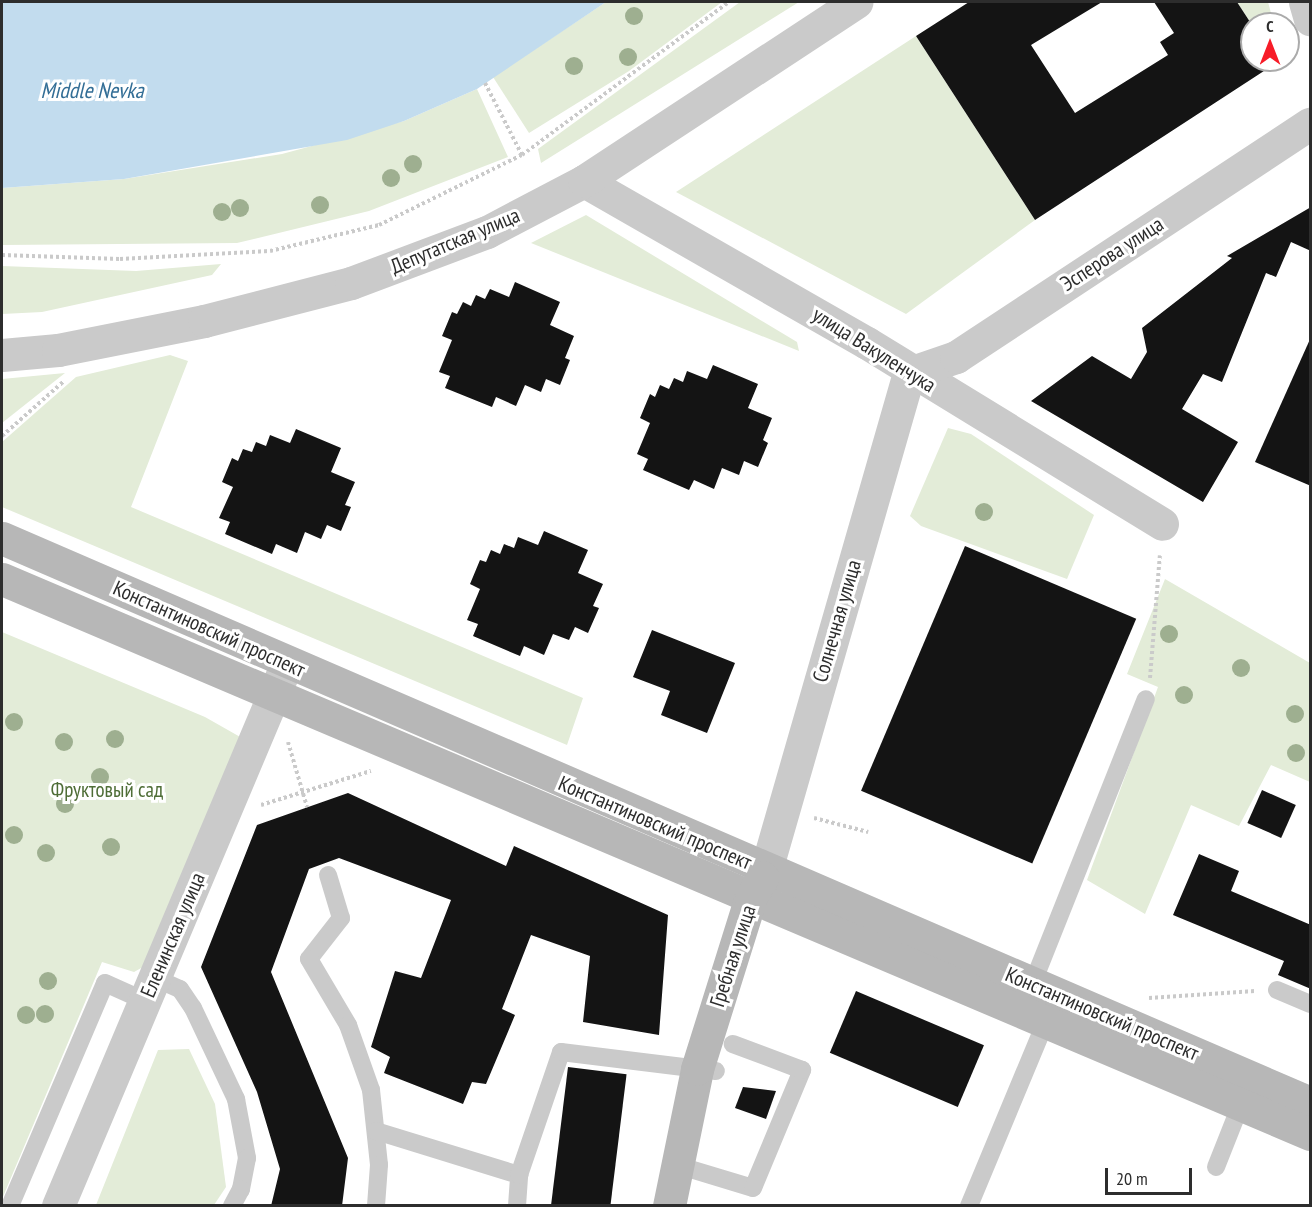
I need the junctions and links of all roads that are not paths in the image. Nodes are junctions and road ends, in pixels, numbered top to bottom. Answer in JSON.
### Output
{"nodes":[{"id":1,"x":857,"y":2,"type":"edge"},
{"id":2,"x":1305,"y":2,"type":"edge"},
{"id":3,"x":1311,"y":18,"type":"edge"},
{"id":4,"x":1311,"y":124,"type":"edge"},
{"id":5,"x":584,"y":181,"type":"junction"},
{"id":6,"x":2,"y":355,"type":"edge"},
{"id":7,"x":909,"y":373,"type":"junction"},
{"id":8,"x":1162,"y":524,"type":"road end"},
{"id":9,"x":2,"y":538,"type":"edge"},
{"id":10,"x":2,"y":579,"type":"edge"},
{"id":11,"x":287,"y":663,"type":"junction"},
{"id":12,"x":274,"y":695,"type":"junction"},
{"id":13,"x":1146,"y":699,"type":"road end"},
{"id":14,"x":328,"y":875,"type":"dead end"},
{"id":15,"x":762,"y":890,"type":"junction"},
{"id":16,"x":150,"y":989,"type":"junction"},
{"id":17,"x":1277,"y":990,"type":"road end"},
{"id":18,"x":1039,"y":1003,"type":"junction"},
{"id":19,"x":1311,"y":1004,"type":"edge"},
{"id":20,"x":733,"y":1044,"type":"dead end"},
{"id":21,"x":707,"y":1070,"type":"junction"},
{"id":22,"x":1311,"y":1103,"type":"edge"},
{"id":23,"x":1241,"y":1104,"type":"junction"},
{"id":24,"x":376,"y":1131,"type":"junction"},
{"id":25,"x":1311,"y":1134,"type":"edge"},
{"id":26,"x":688,"y":1167,"type":"junction"},
{"id":27,"x":1216,"y":1167,"type":"dead end"},
{"id":28,"x":519,"y":1175,"type":"junction"},
{"id":29,"x":10,"y":1206,"type":"edge"},
{"id":30,"x":58,"y":1206,"type":"edge"},
{"id":31,"x":232,"y":1206,"type":"edge"},
{"id":32,"x":376,"y":1206,"type":"edge"},
{"id":33,"x":517,"y":1206,"type":"edge"},
{"id":34,"x":669,"y":1206,"type":"edge"},
{"id":35,"x":691,"y":1206,"type":"edge"},
{"id":36,"x":969,"y":1206,"type":"edge"}],
"edges":[{"from":1,"to":5,"type":"street","name":"Депутатская улица"},
{"from":2,"to":3,"type":"street"},
{"from":4,"to":7,"type":"street","name":"Эсперова улица"},
{"from":5,"to":6,"type":"street","name":"Депутатская улица"},
{"from":5,"to":7,"type":"street","name":"улица Вакуленчука"},
{"from":7,"to":8,"type":"street","name":"улица Вакуленчука"},
{"from":7,"to":15,"type":"street","name":"Солнечная улица"},
{"from":9,"to":11,"type":"street","name":"Константиновский проспект"},
{"from":10,"to":12,"type":"street","name":"Константиновский проспект"},
{"from":11,"to":12,"type":"street","name":"Еленинская улица"},
{"from":11,"to":15,"type":"street","name":"Константиновский проспект"},
{"from":12,"to":15,"type":"street","name":"Константиновский проспект"},
{"from":12,"to":16,"type":"street","name":"Еленинская улица"},
{"from":13,"to":18,"type":"lane"},
{"from":14,"to":24,"type":"lane"},
{"from":15,"to":18,"type":"street","name":"Константиновский проспект"},
{"from":15,"to":21,"type":"street","name":"Гребная улица"},
{"from":16,"to":29,"type":"lane"},
{"from":16,"to":30,"type":"street","name":"Еленинская улица"},
{"from":16,"to":31,"type":"lane"},
{"from":17,"to":19,"type":"lane"},
{"from":18,"to":22,"type":"street","name":"Константиновский проспект"},
{"from":18,"to":23,"type":"street","name":"Константиновский проспект"},
{"from":18,"to":36,"type":"lane"},
{"from":20,"to":26,"type":"lane"},
{"from":21,"to":26,"type":"street","name":"Гребная улица"},
{"from":21,"to":28,"type":"lane"},
{"from":23,"to":25,"type":"street","name":"Константиновский проспект"},
{"from":23,"to":27,"type":"lane"},
{"from":24,"to":28,"type":"lane"},
{"from":24,"to":32,"type":"lane"},
{"from":26,"to":34,"type":"street","name":"Гребная улица"},
{"from":26,"to":35,"type":"street","name":"Гребная улица"},
{"from":28,"to":33,"type":"lane"}]}
